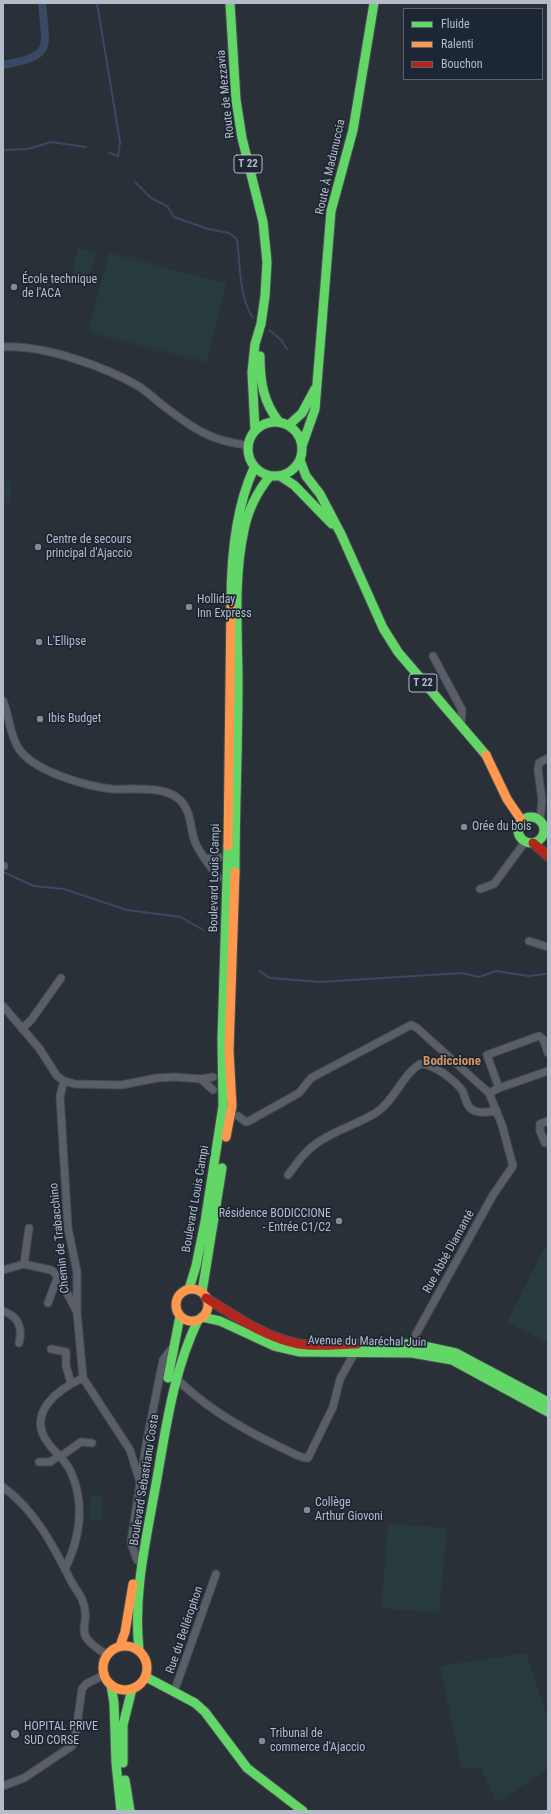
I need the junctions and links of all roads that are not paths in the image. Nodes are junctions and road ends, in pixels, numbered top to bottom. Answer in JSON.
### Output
{"nodes":[{"id":1,"x":230,"y":3,"type":"edge"},
{"id":2,"x":374,"y":3,"type":"edge"},
{"id":3,"x":261,"y":324,"type":"junction"},
{"id":4,"x":3,"y":347,"type":"edge"},
{"id":5,"x":317,"y":385,"type":"junction"},
{"id":6,"x":279,"y":422,"type":"junction"},
{"id":7,"x":289,"y":426,"type":"junction"},
{"id":8,"x":255,"y":430,"type":"junction"},
{"id":9,"x":248,"y":445,"type":"junction"},
{"id":10,"x":302,"y":446,"type":"junction"},
{"id":11,"x":300,"y":460,"type":"junction"},
{"id":12,"x":254,"y":468,"type":"junction"},
{"id":13,"x":270,"y":476,"type":"junction"},
{"id":14,"x":280,"y":476,"type":"junction"},
{"id":15,"x":341,"y":534,"type":"junction"},
{"id":16,"x":433,"y":656,"type":"dead end"},
{"id":17,"x":3,"y":701,"type":"edge"},
{"id":18,"x":461,"y":725,"type":"junction"},
{"id":19,"x":548,"y":758,"type":"edge"},
{"id":20,"x":522,"y":821,"type":"junction"},
{"id":21,"x":540,"y":821,"type":"junction"},
{"id":22,"x":543,"y":836,"type":"junction"},
{"id":23,"x":529,"y":842,"type":"junction"},
{"id":24,"x":548,"y":845,"type":"edge"},
{"id":25,"x":548,"y":856,"type":"edge"},
{"id":26,"x":219,"y":857,"type":"dead end"},
{"id":27,"x":206,"y":859,"type":"junction"},
{"id":28,"x":218,"y":878,"type":"dead end"},
{"id":29,"x":480,"y":889,"type":"dead end"},
{"id":30,"x":529,"y":941,"type":"dead end"},
{"id":31,"x":548,"y":947,"type":"edge"},
{"id":32,"x":61,"y":978,"type":"dead end"},
{"id":33,"x":3,"y":1006,"type":"edge"},
{"id":34,"x":22,"y":1029,"type":"junction"},
{"id":35,"x":548,"y":1053,"type":"edge"},
{"id":36,"x":548,"y":1071,"type":"edge"},
{"id":37,"x":213,"y":1077,"type":"dead end"},
{"id":38,"x":201,"y":1079,"type":"junction"},
{"id":39,"x":64,"y":1081,"type":"junction"},
{"id":40,"x":499,"y":1088,"type":"junction"},
{"id":41,"x":213,"y":1090,"type":"dead end"},
{"id":42,"x":489,"y":1093,"type":"junction"},
{"id":43,"x":497,"y":1111,"type":"junction"},
{"id":44,"x":238,"y":1116,"type":"dead end"},
{"id":45,"x":548,"y":1122,"type":"edge"},
{"id":46,"x":548,"y":1143,"type":"edge"},
{"id":47,"x":288,"y":1175,"type":"dead end"},
{"id":48,"x":29,"y":1228,"type":"dead end"},
{"id":49,"x":24,"y":1264,"type":"junction"},
{"id":50,"x":3,"y":1270,"type":"edge"},
{"id":51,"x":58,"y":1276,"type":"junction"},
{"id":52,"x":189,"y":1289,"type":"junction"},
{"id":53,"x":204,"y":1295,"type":"junction"},
{"id":54,"x":48,"y":1303,"type":"dead end"},
{"id":55,"x":3,"y":1311,"type":"edge"},
{"id":56,"x":77,"y":1312,"type":"junction"},
{"id":57,"x":180,"y":1316,"type":"junction"},
{"id":58,"x":200,"y":1318,"type":"junction"},
{"id":59,"x":19,"y":1343,"type":"dead end"},
{"id":60,"x":175,"y":1344,"type":"junction"},
{"id":61,"x":359,"y":1344,"type":"junction"},
{"id":62,"x":412,"y":1348,"type":"junction"},
{"id":63,"x":51,"y":1349,"type":"dead end"},
{"id":64,"x":355,"y":1353,"type":"junction"},
{"id":65,"x":175,"y":1377,"type":"junction"},
{"id":66,"x":84,"y":1378,"type":"junction"},
{"id":67,"x":71,"y":1383,"type":"junction"},
{"id":68,"x":548,"y":1402,"type":"edge"},
{"id":69,"x":548,"y":1412,"type":"edge"},
{"id":70,"x":92,"y":1442,"type":"dead end"},
{"id":71,"x":146,"y":1446,"type":"junction"},
{"id":72,"x":130,"y":1450,"type":"junction"},
{"id":73,"x":60,"y":1456,"type":"junction"},
{"id":74,"x":39,"y":1462,"type":"dead end"},
{"id":75,"x":140,"y":1482,"type":"junction"},
{"id":76,"x":3,"y":1487,"type":"edge"},
{"id":77,"x":137,"y":1560,"type":"junction"},
{"id":78,"x":65,"y":1569,"type":"junction"},
{"id":79,"x":216,"y":1574,"type":"dead end"},
{"id":80,"x":120,"y":1646,"type":"junction"},
{"id":81,"x":139,"y":1650,"type":"junction"},
{"id":82,"x":107,"y":1655,"type":"junction"},
{"id":83,"x":104,"y":1674,"type":"junction"},
{"id":84,"x":146,"y":1677,"type":"junction"},
{"id":85,"x":111,"y":1685,"type":"junction"},
{"id":86,"x":132,"y":1689,"type":"junction"},
{"id":87,"x":174,"y":1692,"type":"junction"},
{"id":88,"x":3,"y":1786,"type":"edge"},
{"id":89,"x":122,"y":1811,"type":"edge"},
{"id":90,"x":130,"y":1811,"type":"edge"},
{"id":91,"x":303,"y":1811,"type":"edge"}],
"edges":[{"from":1,"to":3,"type":"main road","name":"Route de Mezzavia","number":"T 22"},
{"from":2,"to":5,"type":"main road","name":"Route À Madunuccia"},
{"from":3,"to":6,"type":"main road","name":"Route de Mezzavia","number":"T 22"},
{"from":3,"to":8,"type":"main road","name":"Route de Mezzavia","number":"T 22"},
{"from":4,"to":9,"type":"street"},
{"from":5,"to":7,"type":"main road","name":"Route À Madunuccia"},
{"from":5,"to":10,"type":"main road","name":"Route À Madunuccia"},
{"from":6,"to":7,"type":"main road"},
{"from":6,"to":8,"type":"main road"},
{"from":7,"to":10,"type":"main road"},
{"from":8,"to":9,"type":"main road"},
{"from":9,"to":12,"type":"main road"},
{"from":10,"to":11,"type":"main road"},
{"from":11,"to":14,"type":"main road"},
{"from":11,"to":15,"type":"main road","number":"T 22"},
{"from":12,"to":13,"type":"main road"},
{"from":12,"to":52,"type":"main road","name":"Boulevard Louis Campi"},
{"from":13,"to":14,"type":"main road"},
{"from":13,"to":53,"type":"main road","name":"Boulevard Louis Campi"},
{"from":14,"to":15,"type":"main road","number":"T 22"},
{"from":15,"to":18,"type":"main road","number":"T 22"},
{"from":16,"to":18,"type":"street"},
{"from":17,"to":27,"type":"street"},
{"from":18,"to":20,"type":"main road","number":"T 22"},
{"from":19,"to":21,"type":"street"},
{"from":20,"to":21,"type":"main road"},
{"from":20,"to":23,"type":"main road"},
{"from":21,"to":22,"type":"main road"},
{"from":22,"to":23,"type":"main road"},
{"from":22,"to":24,"type":"main road"},
{"from":23,"to":25,"type":"main road"},
{"from":23,"to":29,"type":"street"},
{"from":26,"to":27,"type":"street"},
{"from":27,"to":28,"type":"street"},
{"from":30,"to":31,"type":"street"},
{"from":32,"to":34,"type":"street"},
{"from":33,"to":34,"type":"street"},
{"from":34,"to":39,"type":"street"},
{"from":35,"to":40,"type":"street"},
{"from":36,"to":40,"type":"street"},
{"from":37,"to":38,"type":"street"},
{"from":38,"to":39,"type":"street"},
{"from":38,"to":41,"type":"street"},
{"from":39,"to":56,"type":"street","name":"Chemin de Trabacchino"},
{"from":40,"to":42,"type":"street"},
{"from":42,"to":43,"type":"street"},
{"from":42,"to":44,"type":"street"},
{"from":43,"to":47,"type":"street"},
{"from":43,"to":62,"type":"street","name":"Rue Abbé Diamanté"},
{"from":45,"to":46,"type":"street"},
{"from":48,"to":49,"type":"street"},
{"from":49,"to":50,"type":"street"},
{"from":49,"to":51,"type":"street"},
{"from":51,"to":54,"type":"street"},
{"from":51,"to":56,"type":"street"},
{"from":52,"to":53,"type":"main road"},
{"from":52,"to":57,"type":"main road"},
{"from":53,"to":58,"type":"main road"},
{"from":53,"to":61,"type":"main road","name":"Avenue du Maréchal Juin"},
{"from":55,"to":59,"type":"street"},
{"from":56,"to":66,"type":"street","name":"Chemin de Trabacchino"},
{"from":57,"to":58,"type":"main road"},
{"from":57,"to":60,"type":"main road","name":"Boulevard Sebastianu Costa"},
{"from":58,"to":64,"type":"main road","name":"Avenue du Maréchal Juin"},
{"from":58,"to":65,"type":"main road","name":"Boulevard Sebastianu Costa"},
{"from":60,"to":71,"type":"street"},
{"from":60,"to":77,"type":"main road","name":"Boulevard Sebastianu Costa"},
{"from":61,"to":62,"type":"main road","name":"Avenue du Maréchal Juin"},
{"from":61,"to":64,"type":"street"},
{"from":62,"to":64,"type":"main road","name":"Avenue du Maréchal Juin"},
{"from":62,"to":68,"type":"main road","name":"Avenue du Maréchal Juin"},
{"from":62,"to":69,"type":"main road","name":"Avenue du Maréchal Juin"},
{"from":63,"to":67,"type":"street"},
{"from":64,"to":65,"type":"street"},
{"from":65,"to":81,"type":"main road","name":"Boulevard Sebastianu Costa"},
{"from":66,"to":67,"type":"street"},
{"from":66,"to":72,"type":"street","name":"Chemin de Trabacchino"},
{"from":67,"to":73,"type":"street"},
{"from":70,"to":73,"type":"street"},
{"from":71,"to":72,"type":"street"},
{"from":71,"to":75,"type":"street"},
{"from":72,"to":75,"type":"street","name":"Chemin de Trabacchino"},
{"from":73,"to":74,"type":"street"},
{"from":73,"to":78,"type":"street"},
{"from":75,"to":77,"type":"street"},
{"from":76,"to":78,"type":"street"},
{"from":77,"to":80,"type":"main road","name":"Boulevard Sebastianu Costa"},
{"from":78,"to":82,"type":"street"},
{"from":79,"to":87,"type":"street","name":"Rue du Bellérophon"},
{"from":80,"to":81,"type":"main road"},
{"from":80,"to":82,"type":"main road"},
{"from":81,"to":84,"type":"main road"},
{"from":82,"to":83,"type":"main road"},
{"from":83,"to":85,"type":"main road"},
{"from":83,"to":88,"type":"street"},
{"from":84,"to":86,"type":"main road"},
{"from":84,"to":87,"type":"main road"},
{"from":85,"to":86,"type":"main road"},
{"from":85,"to":89,"type":"main road"},
{"from":86,"to":90,"type":"main road"},
{"from":87,"to":91,"type":"main road"}]}
